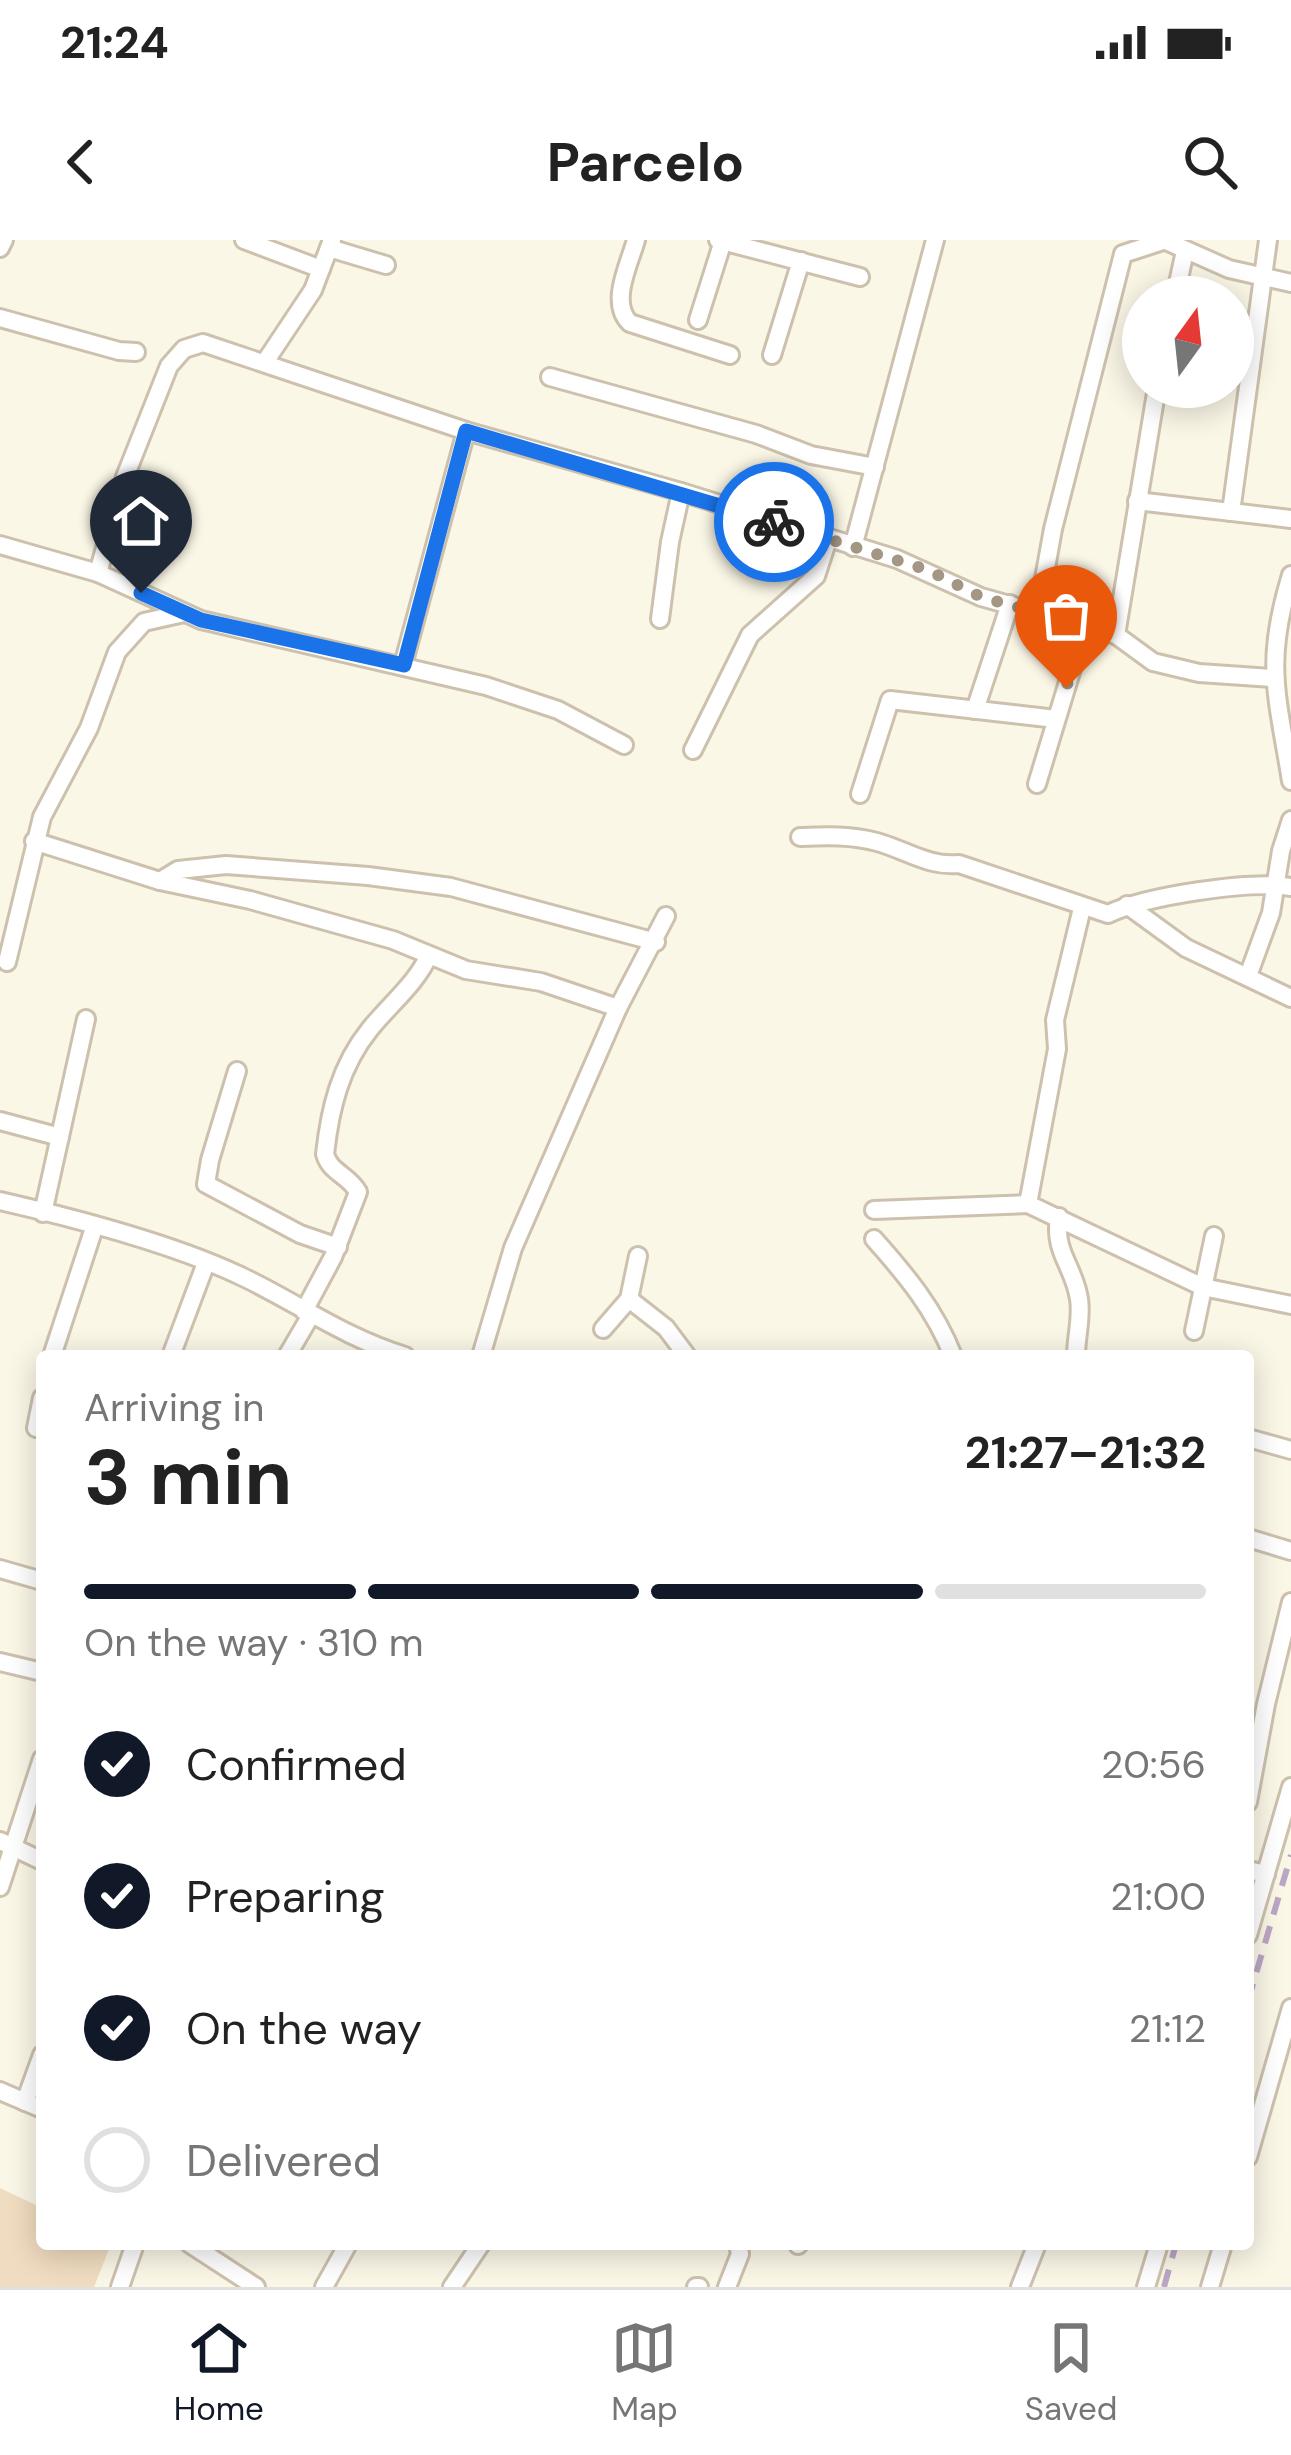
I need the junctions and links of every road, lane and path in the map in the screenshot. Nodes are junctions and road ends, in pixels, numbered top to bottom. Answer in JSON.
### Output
{"nodes":[{"id":1,"x":244,"y":240,"type":"edge"},
{"id":2,"x":636,"y":240,"type":"edge"},
{"id":3,"x":935,"y":240,"type":"edge"},
{"id":4,"x":1166,"y":240,"type":"edge"},
{"id":5,"x":1268,"y":240,"type":"edge"},
{"id":6,"x":720,"y":241,"type":"edge"},
{"id":7,"x":330,"y":244,"type":"edge"},
{"id":8,"x":1184,"y":251,"type":"junction"},
{"id":9,"x":801,"y":261,"type":"junction"},
{"id":10,"x":386,"y":265,"type":"dead end"},
{"id":11,"x":321,"y":269,"type":"junction"},
{"id":12,"x":1179,"y":276,"type":"edge"},
{"id":13,"x":860,"y":277,"type":"dead end"},
{"id":14,"x":1262,"y":278,"type":"junction"},
{"id":15,"x":1291,"y":283,"type":"edge"},
{"id":16,"x":0,"y":318,"type":"edge"},
{"id":17,"x":698,"y":320,"type":"dead end"},
{"id":18,"x":136,"y":352,"type":"dead end"},
{"id":19,"x":730,"y":355,"type":"dead end"},
{"id":20,"x":772,"y":355,"type":"dead end"},
{"id":21,"x":266,"y":362,"type":"junction"},
{"id":22,"x":550,"y":377,"type":"dead end"},
{"id":23,"x":1153,"y":408,"type":"edge"},
{"id":24,"x":466,"y":431,"type":"junction"},
{"id":25,"x":875,"y":467,"type":"junction"},
{"id":26,"x":681,"y":492,"type":"junction"},
{"id":27,"x":1137,"y":501,"type":"junction"},
{"id":28,"x":1231,"y":512,"type":"junction"},
{"id":29,"x":1291,"y":519,"type":"edge"},
{"id":30,"x":828,"y":539,"type":"junction"},
{"id":31,"x":0,"y":545,"type":"edge"},
{"id":32,"x":853,"y":547,"type":"junction"},
{"id":33,"x":98,"y":573,"type":"junction"},
{"id":34,"x":1291,"y":574,"type":"edge"},
{"id":35,"x":1010,"y":604,"type":"junction"},
{"id":36,"x":1038,"y":612,"type":"junction"},
{"id":37,"x":184,"y":613,"type":"junction"},
{"id":38,"x":660,"y":619,"type":"dead end"},
{"id":39,"x":1085,"y":626,"type":"junction"},
{"id":40,"x":1116,"y":635,"type":"junction"},
{"id":41,"x":404,"y":665,"type":"junction"},
{"id":42,"x":1273,"y":677,"type":"junction"},
{"id":43,"x":975,"y":710,"type":"junction"},
{"id":44,"x":1057,"y":719,"type":"junction"},
{"id":45,"x":624,"y":745,"type":"dead end"},
{"id":46,"x":693,"y":750,"type":"dead end"},
{"id":47,"x":1290,"y":775,"type":"edge"},
{"id":48,"x":1037,"y":784,"type":"dead end"},
{"id":49,"x":860,"y":794,"type":"dead end"},
{"id":50,"x":1291,"y":820,"type":"edge"},
{"id":51,"x":800,"y":837,"type":"dead end"},
{"id":52,"x":34,"y":841,"type":"junction"},
{"id":53,"x":160,"y":881,"type":"junction"},
{"id":54,"x":1284,"y":886,"type":"edge"},
{"id":55,"x":1127,"y":905,"type":"junction"},
{"id":56,"x":1082,"y":908,"type":"junction"},
{"id":57,"x":666,"y":916,"type":"dead end"},
{"id":58,"x":656,"y":942,"type":"junction"},
{"id":59,"x":430,"y":955,"type":"junction"},
{"id":60,"x":7,"y":962,"type":"dead end"},
{"id":61,"x":1248,"y":976,"type":"junction"},
{"id":62,"x":1291,"y":998,"type":"edge"},
{"id":63,"x":618,"y":1008,"type":"junction"},
{"id":64,"x":86,"y":1019,"type":"dead end"},
{"id":65,"x":238,"y":1071,"type":"dead end"},
{"id":66,"x":0,"y":1120,"type":"edge"},
{"id":67,"x":60,"y":1137,"type":"junction"},
{"id":68,"x":0,"y":1201,"type":"edge"},
{"id":69,"x":1028,"y":1204,"type":"junction"},
{"id":70,"x":874,"y":1210,"type":"dead end"},
{"id":71,"x":43,"y":1213,"type":"junction"},
{"id":72,"x":1059,"y":1217,"type":"junction"},
{"id":73,"x":94,"y":1228,"type":"junction"},
{"id":74,"x":1214,"y":1236,"type":"dead end"},
{"id":75,"x":874,"y":1239,"type":"dead end"},
{"id":76,"x":338,"y":1247,"type":"junction"},
{"id":77,"x":638,"y":1256,"type":"dead end"},
{"id":78,"x":206,"y":1263,"type":"junction"},
{"id":79,"x":1203,"y":1287,"type":"junction"},
{"id":80,"x":629,"y":1299,"type":"junction"},
{"id":81,"x":1291,"y":1305,"type":"edge"},
{"id":82,"x":307,"y":1313,"type":"junction"},
{"id":83,"x":603,"y":1329,"type":"dead end"},
{"id":84,"x":1194,"y":1331,"type":"dead end"},
{"id":85,"x":54,"y":1350,"type":"edge"},
{"id":86,"x":174,"y":1350,"type":"edge"},
{"id":87,"x":290,"y":1350,"type":"edge"},
{"id":88,"x":387,"y":1350,"type":"edge"},
{"id":89,"x":483,"y":1350,"type":"edge"},
{"id":90,"x":682,"y":1350,"type":"edge"},
{"id":91,"x":951,"y":1350,"type":"edge"},
{"id":92,"x":1076,"y":1350,"type":"edge"},
{"id":93,"x":1254,"y":1440,"type":"edge"},
{"id":94,"x":1291,"y":1450,"type":"edge"},
{"id":95,"x":1254,"y":1540,"type":"edge"},
{"id":96,"x":1291,"y":1552,"type":"edge"},
{"id":97,"x":0,"y":1569,"type":"edge"},
{"id":98,"x":36,"y":1580,"type":"edge"},
{"id":99,"x":1291,"y":1603,"type":"edge"},
{"id":100,"x":0,"y":1662,"type":"edge"},
{"id":101,"x":36,"y":1671,"type":"edge"},
{"id":102,"x":36,"y":1774,"type":"edge"},
{"id":103,"x":1254,"y":1774,"type":"edge"},
{"id":104,"x":1291,"y":1787,"type":"edge"},
{"id":105,"x":7,"y":1845,"type":"edge"},
{"id":106,"x":36,"y":1859,"type":"edge"},
{"id":107,"x":1257,"y":1872,"type":"edge"},
{"id":108,"x":0,"y":1887,"type":"edge"},
{"id":109,"x":1291,"y":2008,"type":"edge"},
{"id":110,"x":0,"y":2091,"type":"edge"},
{"id":111,"x":33,"y":2105,"type":"edge"},
{"id":112,"x":1254,"y":2136,"type":"edge"},
{"id":113,"x":133,"y":2250,"type":"edge"},
{"id":114,"x":199,"y":2250,"type":"edge"},
{"id":115,"x":346,"y":2250,"type":"edge"},
{"id":116,"x":477,"y":2250,"type":"edge"},
{"id":117,"x":740,"y":2250,"type":"edge"},
{"id":118,"x":1035,"y":2250,"type":"edge"},
{"id":119,"x":1157,"y":2250,"type":"edge"},
{"id":120,"x":1221,"y":2250,"type":"edge"},
{"id":121,"x":120,"y":2287,"type":"edge"},
{"id":122,"x":256,"y":2287,"type":"edge"},
{"id":123,"x":324,"y":2287,"type":"edge"},
{"id":124,"x":452,"y":2287,"type":"edge"},
{"id":125,"x":727,"y":2287,"type":"edge"},
{"id":126,"x":1020,"y":2287,"type":"edge"},
{"id":127,"x":1146,"y":2287,"type":"edge"},
{"id":128,"x":1210,"y":2287,"type":"edge"}],
"edges":[{"from":1,"to":11,"type":"street"},
{"from":2,"to":19,"type":"street"},
{"from":3,"to":25,"type":"street"},
{"from":4,"to":8,"type":"street"},
{"from":4,"to":36,"type":"street"},
{"from":5,"to":14,"type":"street"},
{"from":6,"to":9,"type":"street"},
{"from":6,"to":17,"type":"street"},
{"from":7,"to":10,"type":"street"},
{"from":7,"to":11,"type":"street"},
{"from":8,"to":12,"type":"street"},
{"from":8,"to":14,"type":"street"},
{"from":9,"to":13,"type":"street"},
{"from":9,"to":20,"type":"street"},
{"from":11,"to":21,"type":"street"},
{"from":14,"to":15,"type":"street"},
{"from":14,"to":28,"type":"street"},
{"from":16,"to":18,"type":"street"},
{"from":21,"to":24,"type":"street"},
{"from":21,"to":33,"type":"street"},
{"from":22,"to":25,"type":"street"},
{"from":23,"to":27,"type":"street"},
{"from":24,"to":26,"type":"street"},
{"from":24,"to":41,"type":"street"},
{"from":25,"to":32,"type":"street"},
{"from":26,"to":30,"type":"street"},
{"from":26,"to":38,"type":"street"},
{"from":27,"to":28,"type":"street"},
{"from":27,"to":40,"type":"street"},
{"from":28,"to":29,"type":"street"},
{"from":30,"to":32,"type":"street"},
{"from":30,"to":46,"type":"street"},
{"from":31,"to":33,"type":"street"},
{"from":32,"to":35,"type":"street"},
{"from":33,"to":37,"type":"street"},
{"from":34,"to":42,"type":"street"},
{"from":35,"to":36,"type":"street"},
{"from":35,"to":43,"type":"street"},
{"from":36,"to":39,"type":"street"},
{"from":37,"to":41,"type":"street"},
{"from":37,"to":52,"type":"street"},
{"from":39,"to":40,"type":"street"},
{"from":39,"to":44,"type":"street"},
{"from":40,"to":42,"type":"street"},
{"from":41,"to":45,"type":"street"},
{"from":42,"to":47,"type":"street"},
{"from":43,"to":44,"type":"street"},
{"from":43,"to":49,"type":"street"},
{"from":44,"to":48,"type":"street"},
{"from":50,"to":54,"type":"street"},
{"from":51,"to":56,"type":"street"},
{"from":52,"to":53,"type":"street"},
{"from":52,"to":60,"type":"street"},
{"from":53,"to":58,"type":"street"},
{"from":53,"to":59,"type":"street"},
{"from":54,"to":55,"type":"street"},
{"from":54,"to":61,"type":"street"},
{"from":55,"to":56,"type":"street"},
{"from":55,"to":61,"type":"street"},
{"from":56,"to":69,"type":"street"},
{"from":57,"to":58,"type":"street"},
{"from":58,"to":63,"type":"street"},
{"from":59,"to":63,"type":"street"},
{"from":59,"to":76,"type":"street"},
{"from":61,"to":62,"type":"street"},
{"from":63,"to":89,"type":"street"},
{"from":64,"to":67,"type":"street"},
{"from":65,"to":76,"type":"street"},
{"from":66,"to":67,"type":"street"},
{"from":67,"to":71,"type":"street"},
{"from":68,"to":71,"type":"street"},
{"from":69,"to":70,"type":"street"},
{"from":69,"to":72,"type":"street"},
{"from":71,"to":73,"type":"street"},
{"from":72,"to":79,"type":"street"},
{"from":72,"to":92,"type":"street"},
{"from":73,"to":78,"type":"street"},
{"from":73,"to":85,"type":"street"},
{"from":74,"to":79,"type":"street"},
{"from":75,"to":91,"type":"street"},
{"from":76,"to":82,"type":"street"},
{"from":77,"to":80,"type":"street"},
{"from":78,"to":82,"type":"street"},
{"from":78,"to":86,"type":"street"},
{"from":79,"to":81,"type":"street"},
{"from":79,"to":84,"type":"street"},
{"from":80,"to":83,"type":"street"},
{"from":80,"to":90,"type":"street"},
{"from":82,"to":87,"type":"street"},
{"from":82,"to":88,"type":"street"},
{"from":93,"to":94,"type":"street"},
{"from":95,"to":96,"type":"street"},
{"from":97,"to":98,"type":"street"},
{"from":99,"to":103,"type":"street"},
{"from":100,"to":101,"type":"street"},
{"from":102,"to":105,"type":"street"},
{"from":104,"to":107,"type":"street"},
{"from":105,"to":106,"type":"street"},
{"from":105,"to":108,"type":"street"},
{"from":109,"to":112,"type":"street"},
{"from":110,"to":111,"type":"street"},
{"from":113,"to":121,"type":"street"},
{"from":114,"to":122,"type":"street"},
{"from":115,"to":123,"type":"street"},
{"from":116,"to":124,"type":"street"},
{"from":117,"to":125,"type":"street"},
{"from":118,"to":126,"type":"street"},
{"from":119,"to":127,"type":"street"},
{"from":120,"to":128,"type":"street"}]}
